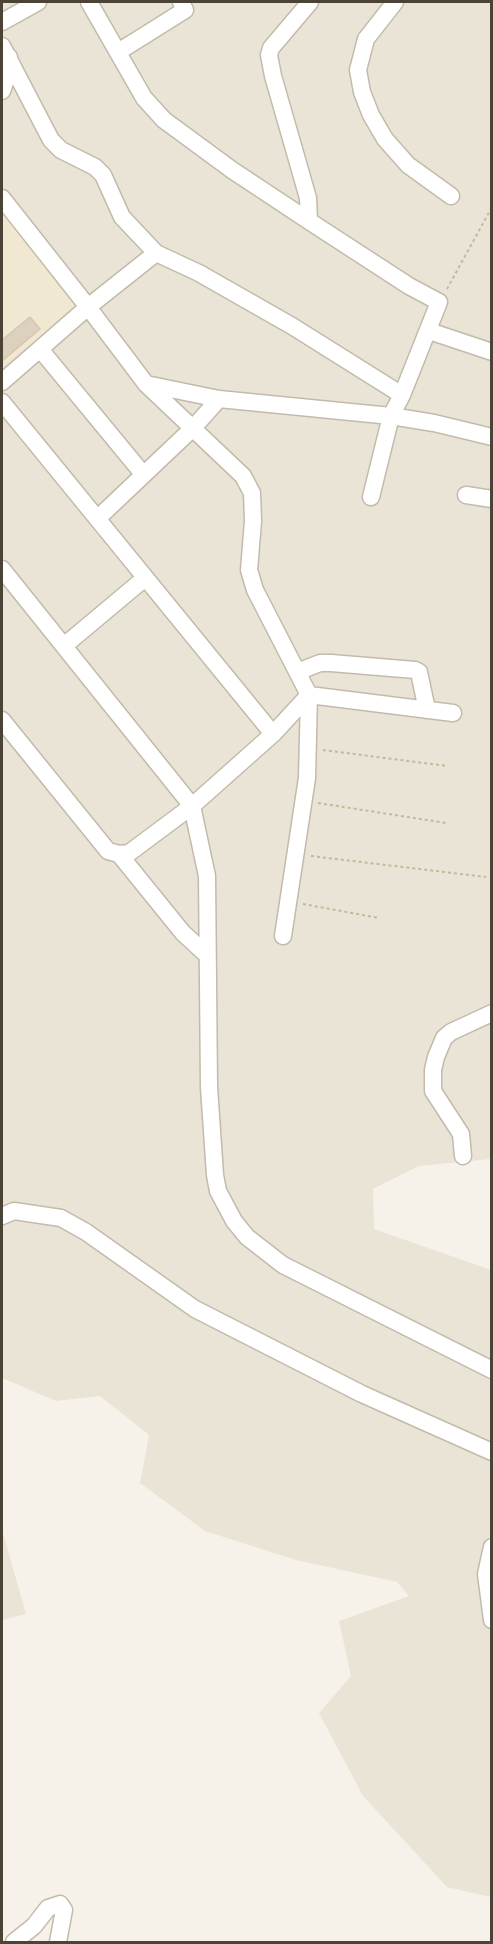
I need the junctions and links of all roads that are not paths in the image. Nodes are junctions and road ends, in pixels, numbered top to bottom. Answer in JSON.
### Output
{"nodes":[{"id":1,"x":38,"y":2,"type":"edge"},
{"id":2,"x":89,"y":2,"type":"edge"},
{"id":3,"x":181,"y":2,"type":"edge"},
{"id":4,"x":310,"y":2,"type":"edge"},
{"id":5,"x":395,"y":2,"type":"edge"},
{"id":6,"x":2,"y":22,"type":"edge"},
{"id":7,"x":5,"y":52,"type":"edge"},
{"id":8,"x":118,"y":52,"type":"junction"},
{"id":9,"x":2,"y":91,"type":"edge"},
{"id":10,"x":451,"y":196,"type":"dead end"},
{"id":11,"x":2,"y":198,"type":"edge"},
{"id":12,"x":309,"y":221,"type":"junction"},
{"id":13,"x":156,"y":254,"type":"junction"},
{"id":14,"x":88,"y":307,"type":"junction"},
{"id":15,"x":429,"y":331,"type":"junction"},
{"id":16,"x":40,"y":349,"type":"junction"},
{"id":17,"x":492,"y":352,"type":"edge"},
{"id":18,"x":2,"y":382,"type":"edge"},
{"id":19,"x":146,"y":384,"type":"junction"},
{"id":20,"x":402,"y":395,"type":"junction"},
{"id":21,"x":219,"y":399,"type":"junction"},
{"id":22,"x":2,"y":402,"type":"edge"},
{"id":23,"x":391,"y":416,"type":"junction"},
{"id":24,"x":193,"y":428,"type":"junction"},
{"id":25,"x":492,"y":436,"type":"edge"},
{"id":26,"x":143,"y":474,"type":"junction"},
{"id":27,"x":466,"y":495,"type":"dead end"},
{"id":28,"x":371,"y":497,"type":"dead end"},
{"id":29,"x":492,"y":499,"type":"edge"},
{"id":30,"x":98,"y":518,"type":"junction"},
{"id":31,"x":2,"y":569,"type":"edge"},
{"id":32,"x":145,"y":578,"type":"junction"},
{"id":33,"x":65,"y":645,"type":"junction"},
{"id":34,"x":297,"y":672,"type":"junction"},
{"id":35,"x":309,"y":695,"type":"junction"},
{"id":36,"x":428,"y":710,"type":"junction"},
{"id":37,"x":453,"y":713,"type":"dead end"},
{"id":38,"x":2,"y":720,"type":"edge"},
{"id":39,"x":273,"y":734,"type":"junction"},
{"id":40,"x":192,"y":806,"type":"junction"},
{"id":41,"x":119,"y":854,"type":"junction"},
{"id":42,"x":284,"y":936,"type":"dead end"},
{"id":43,"x":207,"y":955,"type":"junction"},
{"id":44,"x":492,"y":1014,"type":"edge"},
{"id":45,"x":463,"y":1156,"type":"dead end"},
{"id":46,"x":2,"y":1216,"type":"edge"},
{"id":47,"x":492,"y":1370,"type":"edge"},
{"id":48,"x":492,"y":1452,"type":"edge"},
{"id":49,"x":492,"y":1547,"type":"edge"},
{"id":50,"x":492,"y":1620,"type":"edge"},
{"id":51,"x":14,"y":1942,"type":"edge"},
{"id":52,"x":58,"y":1942,"type":"edge"}],
"edges":[{"from":1,"to":6,"type":"street"},
{"from":2,"to":8,"type":"street"},
{"from":3,"to":8,"type":"street"},
{"from":4,"to":12,"type":"street"},
{"from":5,"to":10,"type":"street"},
{"from":7,"to":9,"type":"street"},
{"from":7,"to":13,"type":"street"},
{"from":8,"to":12,"type":"street"},
{"from":11,"to":14,"type":"street"},
{"from":12,"to":15,"type":"street"},
{"from":13,"to":14,"type":"street"},
{"from":13,"to":20,"type":"street"},
{"from":14,"to":16,"type":"street"},
{"from":14,"to":19,"type":"street"},
{"from":15,"to":17,"type":"street"},
{"from":15,"to":20,"type":"street"},
{"from":16,"to":18,"type":"street"},
{"from":16,"to":26,"type":"street"},
{"from":19,"to":21,"type":"street"},
{"from":19,"to":24,"type":"street"},
{"from":20,"to":23,"type":"street"},
{"from":21,"to":23,"type":"street"},
{"from":21,"to":24,"type":"street"},
{"from":22,"to":30,"type":"street"},
{"from":23,"to":25,"type":"street"},
{"from":23,"to":28,"type":"street"},
{"from":24,"to":26,"type":"street"},
{"from":24,"to":34,"type":"street"},
{"from":26,"to":30,"type":"street"},
{"from":27,"to":29,"type":"street"},
{"from":30,"to":32,"type":"street"},
{"from":31,"to":33,"type":"street"},
{"from":32,"to":33,"type":"street"},
{"from":32,"to":39,"type":"street"},
{"from":33,"to":40,"type":"street"},
{"from":34,"to":35,"type":"street"},
{"from":34,"to":36,"type":"street"},
{"from":35,"to":36,"type":"street"},
{"from":35,"to":39,"type":"street"},
{"from":35,"to":42,"type":"street"},
{"from":36,"to":37,"type":"street"},
{"from":38,"to":41,"type":"street"},
{"from":39,"to":40,"type":"street"},
{"from":40,"to":41,"type":"street"},
{"from":40,"to":43,"type":"street"},
{"from":41,"to":43,"type":"street"},
{"from":43,"to":47,"type":"street"},
{"from":44,"to":45,"type":"street"},
{"from":46,"to":48,"type":"street"},
{"from":49,"to":50,"type":"street"},
{"from":51,"to":52,"type":"street"}]}
